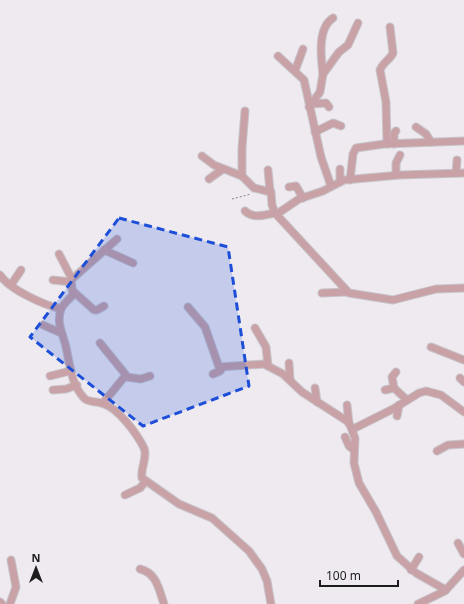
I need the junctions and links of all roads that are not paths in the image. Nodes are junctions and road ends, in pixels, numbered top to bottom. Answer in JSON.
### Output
{"nodes":[{"id":1,"x":333,"y":18,"type":"dead end"},
{"id":2,"x":358,"y":23,"type":"dead end"},
{"id":3,"x":390,"y":27,"type":"dead end"},
{"id":4,"x":304,"y":49,"type":"dead end"},
{"id":5,"x":278,"y":56,"type":"dead end"},
{"id":6,"x":295,"y":71,"type":"junction"},
{"id":7,"x":323,"y":74,"type":"junction"},
{"id":8,"x":310,"y":106,"type":"junction"},
{"id":9,"x":329,"y":107,"type":"dead end"},
{"id":10,"x":245,"y":112,"type":"dead end"},
{"id":11,"x":341,"y":126,"type":"dead end"},
{"id":12,"x":416,"y":127,"type":"dead end"},
{"id":13,"x":396,"y":131,"type":"dead end"},
{"id":14,"x":315,"y":132,"type":"junction"},
{"id":15,"x":464,"y":141,"type":"edge"},
{"id":16,"x":431,"y":142,"type":"junction"},
{"id":17,"x":391,"y":144,"type":"junction"},
{"id":18,"x":400,"y":155,"type":"dead end"},
{"id":19,"x":202,"y":156,"type":"dead end"},
{"id":20,"x":457,"y":160,"type":"dead end"},
{"id":21,"x":223,"y":169,"type":"junction"},
{"id":22,"x":340,"y":169,"type":"dead end"},
{"id":23,"x":268,"y":170,"type":"dead end"},
{"id":24,"x":456,"y":173,"type":"junction"},
{"id":25,"x":464,"y":173,"type":"edge"},
{"id":26,"x":396,"y":175,"type":"junction"},
{"id":27,"x":242,"y":176,"type":"junction"},
{"id":28,"x":209,"y":179,"type":"dead end"},
{"id":29,"x":350,"y":180,"type":"junction"},
{"id":30,"x":340,"y":182,"type":"junction"},
{"id":31,"x":331,"y":186,"type":"junction"},
{"id":32,"x":289,"y":187,"type":"dead end"},
{"id":33,"x":270,"y":191,"type":"junction"},
{"id":34,"x":303,"y":198,"type":"junction"},
{"id":35,"x":245,"y":211,"type":"dead end"},
{"id":36,"x":276,"y":214,"type":"junction"},
{"id":37,"x":117,"y":238,"type":"dead end"},
{"id":38,"x":104,"y":250,"type":"junction"},
{"id":39,"x":59,"y":254,"type":"dead end"},
{"id":40,"x":133,"y":262,"type":"dead end"},
{"id":41,"x":20,"y":270,"type":"dead end"},
{"id":42,"x":0,"y":275,"type":"edge"},
{"id":43,"x":53,"y":280,"type":"dead end"},
{"id":44,"x":72,"y":280,"type":"junction"},
{"id":45,"x":11,"y":285,"type":"junction"},
{"id":46,"x":464,"y":288,"type":"edge"},
{"id":47,"x":74,"y":292,"type":"junction"},
{"id":48,"x":347,"y":292,"type":"junction"},
{"id":49,"x":322,"y":293,"type":"dead end"},
{"id":50,"x":104,"y":306,"type":"dead end"},
{"id":51,"x":188,"y":307,"type":"dead end"},
{"id":52,"x":61,"y":309,"type":"junction"},
{"id":53,"x":43,"y":325,"type":"dead end"},
{"id":54,"x":255,"y":328,"type":"dead end"},
{"id":55,"x":61,"y":333,"type":"junction"},
{"id":56,"x":100,"y":344,"type":"dead end"},
{"id":57,"x":431,"y":347,"type":"dead end"},
{"id":58,"x":464,"y":360,"type":"edge"},
{"id":59,"x":289,"y":363,"type":"dead end"},
{"id":60,"x":268,"y":366,"type":"junction"},
{"id":61,"x":222,"y":368,"type":"junction"},
{"id":62,"x":70,"y":371,"type":"junction"},
{"id":63,"x":396,"y":372,"type":"dead end"},
{"id":64,"x":214,"y":374,"type":"dead end"},
{"id":65,"x":50,"y":376,"type":"dead end"},
{"id":66,"x":150,"y":376,"type":"dead end"},
{"id":67,"x":126,"y":377,"type":"junction"},
{"id":68,"x":290,"y":380,"type":"junction"},
{"id":69,"x":77,"y":385,"type":"junction"},
{"id":70,"x":315,"y":388,"type":"dead end"},
{"id":71,"x":394,"y":388,"type":"junction"},
{"id":72,"x":53,"y":390,"type":"dead end"},
{"id":73,"x":385,"y":390,"type":"dead end"},
{"id":74,"x":407,"y":400,"type":"junction"},
{"id":75,"x":464,"y":401,"type":"edge"},
{"id":76,"x":317,"y":402,"type":"junction"},
{"id":77,"x":103,"y":403,"type":"junction"},
{"id":78,"x":347,"y":405,"type":"dead end"},
{"id":79,"x":399,"y":405,"type":"junction"},
{"id":80,"x":462,"y":410,"type":"edge"},
{"id":81,"x":397,"y":416,"type":"dead end"},
{"id":82,"x":351,"y":426,"type":"junction"},
{"id":83,"x":345,"y":437,"type":"dead end"},
{"id":84,"x":464,"y":444,"type":"edge"},
{"id":85,"x":354,"y":450,"type":"junction"},
{"id":86,"x":437,"y":452,"type":"dead end"},
{"id":87,"x":146,"y":481,"type":"junction"},
{"id":88,"x":125,"y":494,"type":"dead end"},
{"id":89,"x":458,"y":543,"type":"dead end"},
{"id":90,"x":464,"y":554,"type":"edge"},
{"id":91,"x":419,"y":557,"type":"dead end"},
{"id":92,"x":12,"y":560,"type":"dead end"},
{"id":93,"x":140,"y":569,"type":"dead end"},
{"id":94,"x":411,"y":570,"type":"junction"},
{"id":95,"x":464,"y":570,"type":"edge"},
{"id":96,"x":446,"y":590,"type":"junction"},
{"id":97,"x":0,"y":602,"type":"edge"},
{"id":98,"x":2,"y":604,"type":"edge"},
{"id":99,"x":10,"y":604,"type":"edge"},
{"id":100,"x":164,"y":604,"type":"edge"},
{"id":101,"x":271,"y":604,"type":"edge"},
{"id":102,"x":418,"y":604,"type":"edge"}],
"edges":[{"from":1,"to":7,"type":"street"},
{"from":2,"to":7,"type":"street"},
{"from":3,"to":17,"type":"street"},
{"from":4,"to":6,"type":"street"},
{"from":5,"to":6,"type":"street"},
{"from":6,"to":8,"type":"street"},
{"from":7,"to":8,"type":"street"},
{"from":8,"to":9,"type":"street"},
{"from":8,"to":14,"type":"street"},
{"from":10,"to":27,"type":"street"},
{"from":11,"to":14,"type":"street"},
{"from":12,"to":16,"type":"street"},
{"from":13,"to":17,"type":"street"},
{"from":14,"to":31,"type":"street"},
{"from":15,"to":16,"type":"street"},
{"from":16,"to":17,"type":"street"},
{"from":17,"to":29,"type":"street"},
{"from":18,"to":26,"type":"street"},
{"from":19,"to":21,"type":"street"},
{"from":20,"to":24,"type":"street"},
{"from":21,"to":27,"type":"street"},
{"from":21,"to":28,"type":"street"},
{"from":22,"to":30,"type":"street"},
{"from":23,"to":33,"type":"street"},
{"from":24,"to":25,"type":"street"},
{"from":24,"to":26,"type":"street"},
{"from":26,"to":29,"type":"street"},
{"from":27,"to":33,"type":"street"},
{"from":29,"to":30,"type":"street"},
{"from":30,"to":31,"type":"street"},
{"from":31,"to":34,"type":"street"},
{"from":32,"to":34,"type":"street"},
{"from":33,"to":36,"type":"street"},
{"from":34,"to":36,"type":"street"},
{"from":35,"to":36,"type":"street"},
{"from":36,"to":48,"type":"street"},
{"from":37,"to":38,"type":"street"},
{"from":38,"to":40,"type":"street"},
{"from":38,"to":44,"type":"street"},
{"from":39,"to":44,"type":"street"},
{"from":41,"to":45,"type":"street"},
{"from":42,"to":45,"type":"street"},
{"from":43,"to":44,"type":"street"},
{"from":44,"to":47,"type":"street"},
{"from":45,"to":52,"type":"street"},
{"from":46,"to":48,"type":"street"},
{"from":47,"to":50,"type":"street"},
{"from":47,"to":52,"type":"street"},
{"from":48,"to":49,"type":"street"},
{"from":51,"to":61,"type":"street"},
{"from":52,"to":55,"type":"street"},
{"from":53,"to":55,"type":"street"},
{"from":54,"to":60,"type":"street"},
{"from":55,"to":62,"type":"street"},
{"from":56,"to":67,"type":"street"},
{"from":57,"to":58,"type":"street"},
{"from":59,"to":68,"type":"street"},
{"from":60,"to":61,"type":"street"},
{"from":60,"to":68,"type":"street"},
{"from":61,"to":64,"type":"street"},
{"from":62,"to":65,"type":"street"},
{"from":62,"to":69,"type":"street"},
{"from":63,"to":71,"type":"street"},
{"from":66,"to":67,"type":"street"},
{"from":67,"to":77,"type":"street"},
{"from":68,"to":76,"type":"street"},
{"from":69,"to":72,"type":"street"},
{"from":69,"to":77,"type":"street"},
{"from":70,"to":76,"type":"street"},
{"from":71,"to":73,"type":"street"},
{"from":71,"to":74,"type":"street"},
{"from":74,"to":79,"type":"street"},
{"from":74,"to":80,"type":"street"},
{"from":75,"to":80,"type":"street"},
{"from":76,"to":82,"type":"street"},
{"from":77,"to":87,"type":"street"},
{"from":78,"to":82,"type":"street"},
{"from":79,"to":81,"type":"street"},
{"from":79,"to":82,"type":"street"},
{"from":82,"to":85,"type":"street"},
{"from":83,"to":85,"type":"street"},
{"from":84,"to":86,"type":"street"},
{"from":85,"to":94,"type":"street"},
{"from":87,"to":88,"type":"street"},
{"from":87,"to":101,"type":"street"},
{"from":89,"to":90,"type":"street"},
{"from":91,"to":94,"type":"street"},
{"from":92,"to":99,"type":"street"},
{"from":93,"to":100,"type":"street"},
{"from":94,"to":96,"type":"street"},
{"from":95,"to":96,"type":"street"},
{"from":96,"to":102,"type":"street"},
{"from":97,"to":98,"type":"street"}]}
